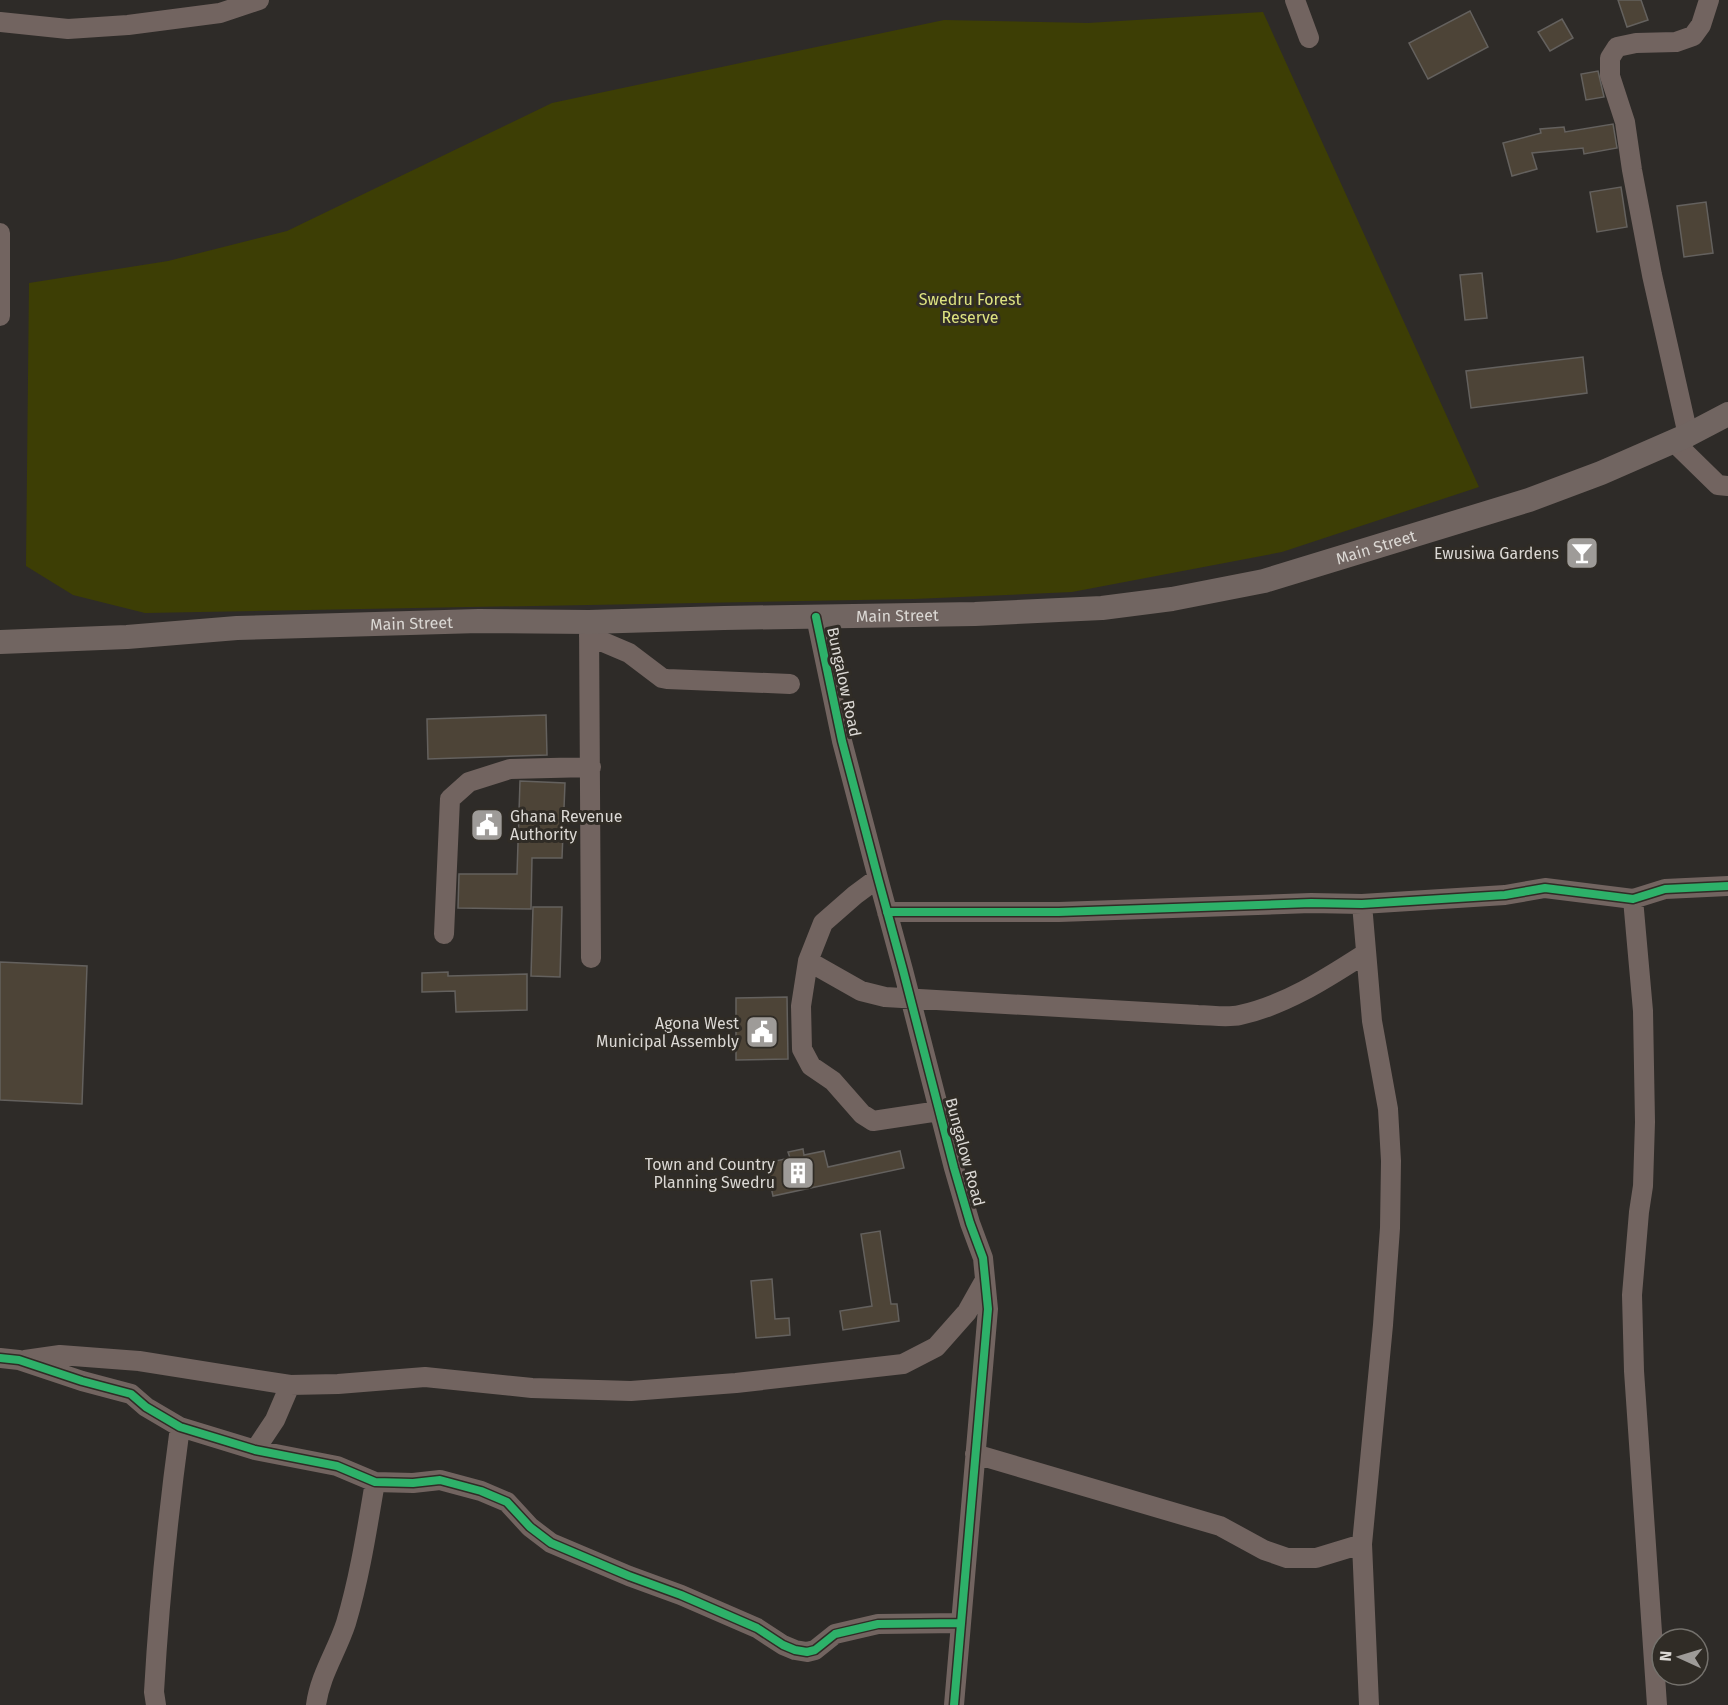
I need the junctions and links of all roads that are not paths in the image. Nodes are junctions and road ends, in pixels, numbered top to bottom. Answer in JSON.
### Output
{"nodes":[{"id":1,"x":259,"y":0,"type":"edge"},
{"id":2,"x":1294,"y":0,"type":"edge"},
{"id":3,"x":1709,"y":0,"type":"edge"},
{"id":4,"x":0,"y":22,"type":"edge"},
{"id":5,"x":1309,"y":38,"type":"dead end"},
{"id":6,"x":0,"y":232,"type":"edge"},
{"id":7,"x":0,"y":316,"type":"edge"},
{"id":8,"x":1728,"y":414,"type":"edge"},
{"id":9,"x":1681,"y":438,"type":"junction"},
{"id":10,"x":1728,"y":486,"type":"edge"},
{"id":11,"x":816,"y":617,"type":"junction"},
{"id":12,"x":589,"y":629,"type":"junction"},
{"id":13,"x":0,"y":642,"type":"edge"},
{"id":14,"x":790,"y":684,"type":"dead end"},
{"id":15,"x":591,"y":767,"type":"junction"},
{"id":16,"x":878,"y":878,"type":"junction"},
{"id":17,"x":1728,"y":886,"type":"edge"},
{"id":18,"x":1633,"y":899,"type":"junction"},
{"id":19,"x":1362,"y":904,"type":"junction"},
{"id":20,"x":887,"y":912,"type":"junction"},
{"id":21,"x":444,"y":934,"type":"dead end"},
{"id":22,"x":1366,"y":953,"type":"junction"},
{"id":23,"x":591,"y":958,"type":"dead end"},
{"id":24,"x":808,"y":961,"type":"junction"},
{"id":25,"x":911,"y":998,"type":"junction"},
{"id":26,"x":939,"y":1111,"type":"junction"},
{"id":27,"x":985,"y":1280,"type":"junction"},
{"id":28,"x":10,"y":1359,"type":"edge"},
{"id":29,"x":290,"y":1385,"type":"junction"},
{"id":30,"x":180,"y":1427,"type":"junction"},
{"id":31,"x":255,"y":1450,"type":"junction"},
{"id":32,"x":975,"y":1454,"type":"junction"},
{"id":33,"x":375,"y":1482,"type":"junction"},
{"id":34,"x":1362,"y":1544,"type":"junction"},
{"id":35,"x":961,"y":1623,"type":"junction"},
{"id":36,"x":156,"y":1705,"type":"edge"},
{"id":37,"x":316,"y":1705,"type":"edge"},
{"id":38,"x":954,"y":1705,"type":"edge"},
{"id":39,"x":1369,"y":1705,"type":"edge"},
{"id":40,"x":1657,"y":1705,"type":"edge"}],
"edges":[{"from":1,"to":4,"type":"street"},
{"from":2,"to":5,"type":"street"},
{"from":3,"to":9,"type":"street"},
{"from":6,"to":7,"type":"street"},
{"from":8,"to":9,"type":"main road","name":"Main Street"},
{"from":9,"to":10,"type":"street"},
{"from":9,"to":11,"type":"main road","name":"Main Street"},
{"from":11,"to":12,"type":"main road","name":"Main Street"},
{"from":11,"to":16,"type":"street","name":"Bungalow Road"},
{"from":12,"to":13,"type":"main road","name":"Main Street"},
{"from":12,"to":14,"type":"street"},
{"from":12,"to":15,"type":"street"},
{"from":15,"to":21,"type":"street"},
{"from":15,"to":23,"type":"street"},
{"from":16,"to":20,"type":"street","name":"Bungalow Road"},
{"from":16,"to":24,"type":"street"},
{"from":17,"to":18,"type":"street"},
{"from":18,"to":19,"type":"street"},
{"from":18,"to":40,"type":"street"},
{"from":19,"to":20,"type":"street"},
{"from":19,"to":22,"type":"street"},
{"from":20,"to":25,"type":"street","name":"Bungalow Road"},
{"from":22,"to":25,"type":"street"},
{"from":22,"to":34,"type":"street"},
{"from":24,"to":25,"type":"street"},
{"from":24,"to":26,"type":"street"},
{"from":25,"to":26,"type":"street","name":"Bungalow Road"},
{"from":26,"to":27,"type":"street","name":"Bungalow Road"},
{"from":27,"to":29,"type":"street"},
{"from":27,"to":32,"type":"street","name":"Bungalow Road"},
{"from":28,"to":29,"type":"street"},
{"from":28,"to":30,"type":"street"},
{"from":29,"to":31,"type":"street"},
{"from":30,"to":31,"type":"street"},
{"from":30,"to":36,"type":"street"},
{"from":31,"to":33,"type":"street"},
{"from":32,"to":34,"type":"street"},
{"from":32,"to":35,"type":"street","name":"Bungalow Road"},
{"from":33,"to":35,"type":"street"},
{"from":33,"to":37,"type":"street"},
{"from":34,"to":39,"type":"street"},
{"from":35,"to":38,"type":"street","name":"Bungalow Road"}]}
